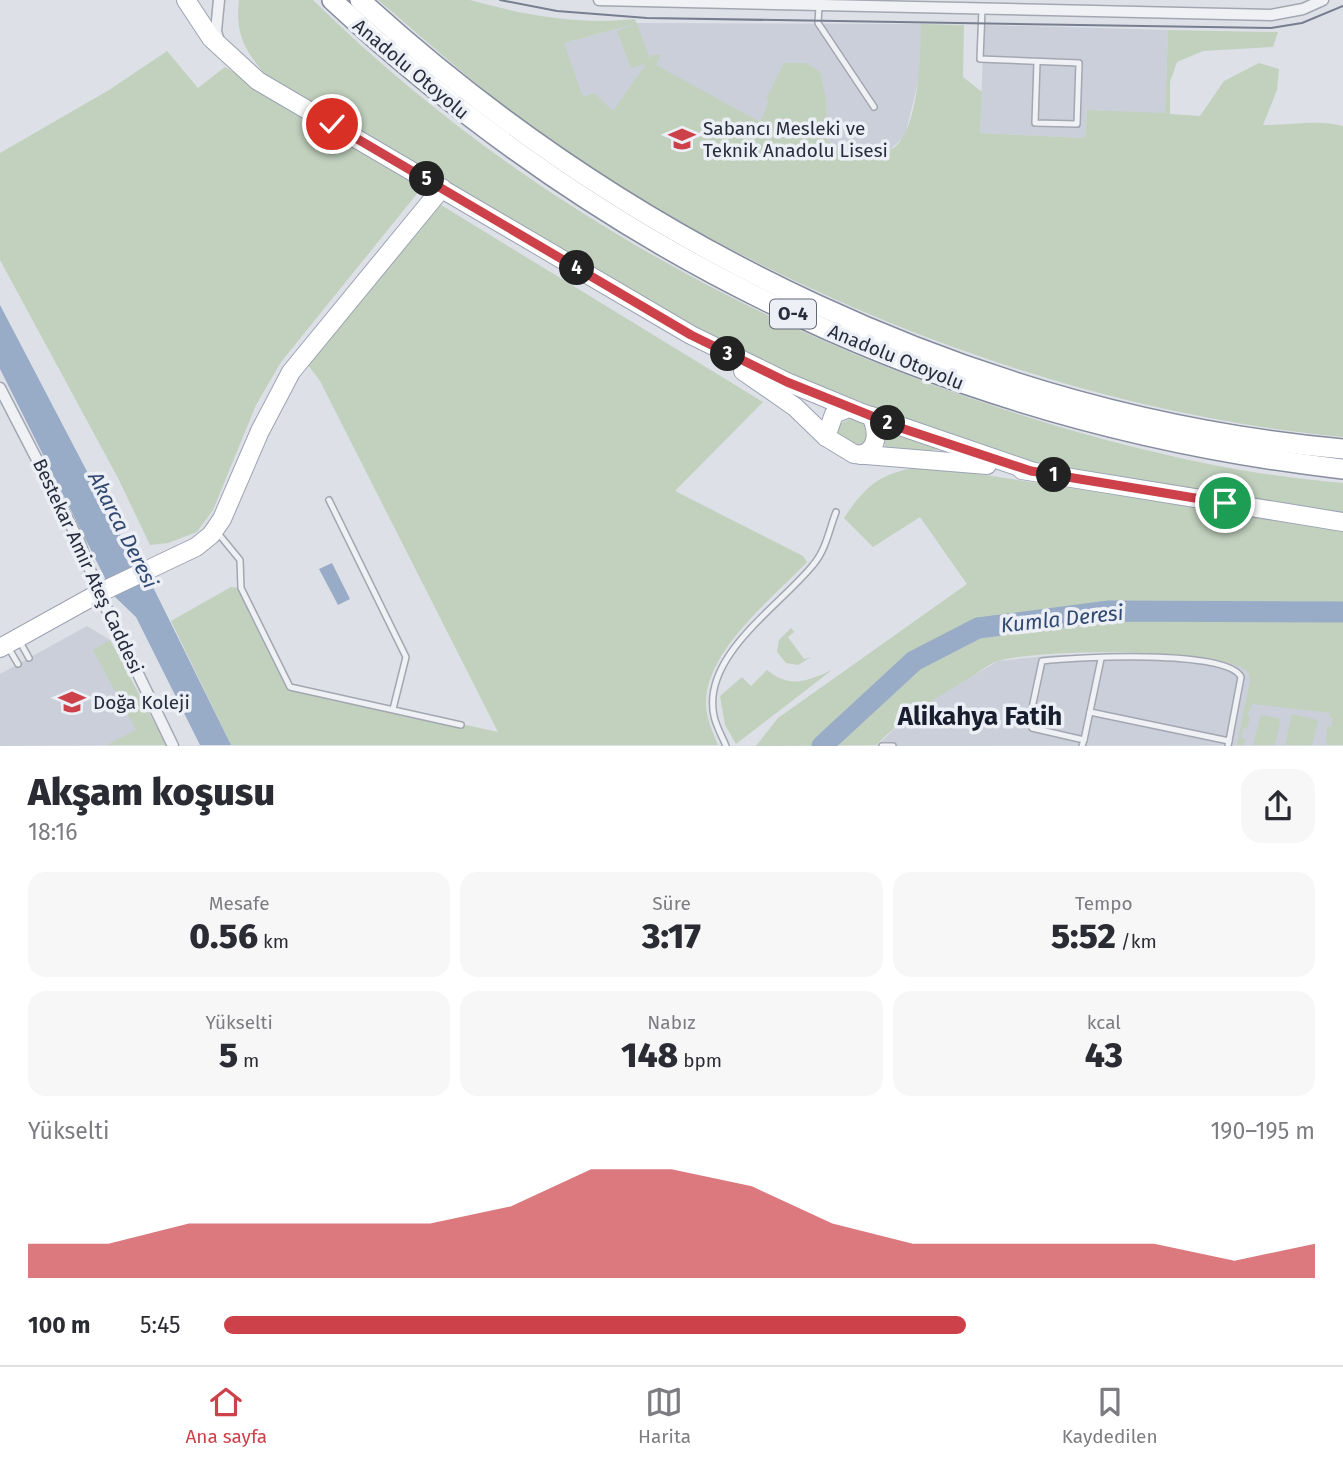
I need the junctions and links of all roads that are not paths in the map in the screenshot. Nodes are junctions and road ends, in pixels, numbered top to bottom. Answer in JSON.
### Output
{"nodes":[{"id":1,"x":219,"y":0,"type":"edge"},
{"id":2,"x":332,"y":0,"type":"edge"},
{"id":3,"x":360,"y":0,"type":"edge"},
{"id":4,"x":599,"y":0,"type":"edge"},
{"id":5,"x":1324,"y":0,"type":"edge"},
{"id":6,"x":191,"y":2,"type":"edge"},
{"id":7,"x":819,"y":6,"type":"junction"},
{"id":8,"x":982,"y":9,"type":"junction"},
{"id":9,"x":221,"y":48,"type":"junction"},
{"id":10,"x":1037,"y":62,"type":"junction"},
{"id":11,"x":874,"y":107,"type":"dead end"},
{"id":12,"x":442,"y":188,"type":"junction"},
{"id":13,"x":691,"y":335,"type":"junction"},
{"id":14,"x":0,"y":388,"type":"edge"},
{"id":15,"x":849,"y":408,"type":"junction"},
{"id":16,"x":871,"y":416,"type":"junction"},
{"id":17,"x":826,"y":437,"type":"junction"},
{"id":18,"x":1343,"y":449,"type":"edge"},
{"id":19,"x":861,"y":455,"type":"junction"},
{"id":20,"x":1343,"y":469,"type":"edge"},
{"id":21,"x":1031,"y":471,"type":"junction"},
{"id":22,"x":329,"y":500,"type":"dead end"},
{"id":23,"x":836,"y":512,"type":"dead end"},
{"id":24,"x":1343,"y":522,"type":"edge"},
{"id":25,"x":215,"y":530,"type":"junction"},
{"id":26,"x":104,"y":591,"type":"junction"},
{"id":27,"x":8,"y":643,"type":"edge"},
{"id":28,"x":29,"y":658,"type":"dead end"},
{"id":29,"x":1101,"y":659,"type":"junction"},
{"id":30,"x":18,"y":664,"type":"dead end"},
{"id":31,"x":393,"y":709,"type":"junction"},
{"id":32,"x":1090,"y":712,"type":"junction"},
{"id":33,"x":461,"y":725,"type":"dead end"},
{"id":34,"x":1083,"y":743,"type":"edge"},
{"id":35,"x":1228,"y":743,"type":"edge"},
{"id":36,"x":173,"y":746,"type":"edge"},
{"id":37,"x":726,"y":746,"type":"edge"},
{"id":38,"x":882,"y":746,"type":"edge"},
{"id":39,"x":893,"y":746,"type":"edge"}],
"edges":[{"from":1,"to":9,"type":"street"},
{"from":2,"to":20,"type":"highway","name":"Anadolu Otoyolu","number":"O-4"},
{"from":3,"to":18,"type":"highway","name":"Anadolu Otoyolu","number":"O-4"},
{"from":4,"to":7,"type":"street"},
{"from":5,"to":8,"type":"street"},
{"from":6,"to":9,"type":"main road"},
{"from":7,"to":8,"type":"street"},
{"from":7,"to":11,"type":"lane"},
{"from":8,"to":10,"type":"lane"},
{"from":9,"to":12,"type":"main road"},
{"from":10,"to":10,"type":"lane"},
{"from":12,"to":13,"type":"main road"},
{"from":12,"to":25,"type":"main road"},
{"from":13,"to":15,"type":"main road"},
{"from":13,"to":17,"type":"main road"},
{"from":14,"to":26,"type":"street","name":"Bestekar Amir Ateş Caddesi"},
{"from":15,"to":16,"type":"main road"},
{"from":15,"to":17,"type":"main road"},
{"from":16,"to":19,"type":"main road"},
{"from":16,"to":21,"type":"main road"},
{"from":17,"to":19,"type":"main road"},
{"from":19,"to":21,"type":"main road"},
{"from":21,"to":24,"type":"main road"},
{"from":22,"to":31,"type":"lane"},
{"from":23,"to":37,"type":"lane"},
{"from":25,"to":26,"type":"main road"},
{"from":25,"to":31,"type":"lane"},
{"from":26,"to":27,"type":"main road"},
{"from":26,"to":36,"type":"street","name":"Bestekar Amir Ateş Caddesi"},
{"from":27,"to":28,"type":"lane"},
{"from":27,"to":30,"type":"lane"},
{"from":29,"to":32,"type":"lane"},
{"from":29,"to":34,"type":"lane"},
{"from":29,"to":35,"type":"lane"},
{"from":31,"to":33,"type":"lane"},
{"from":32,"to":34,"type":"lane"},
{"from":32,"to":35,"type":"lane"},
{"from":38,"to":39,"type":"lane"}]}
